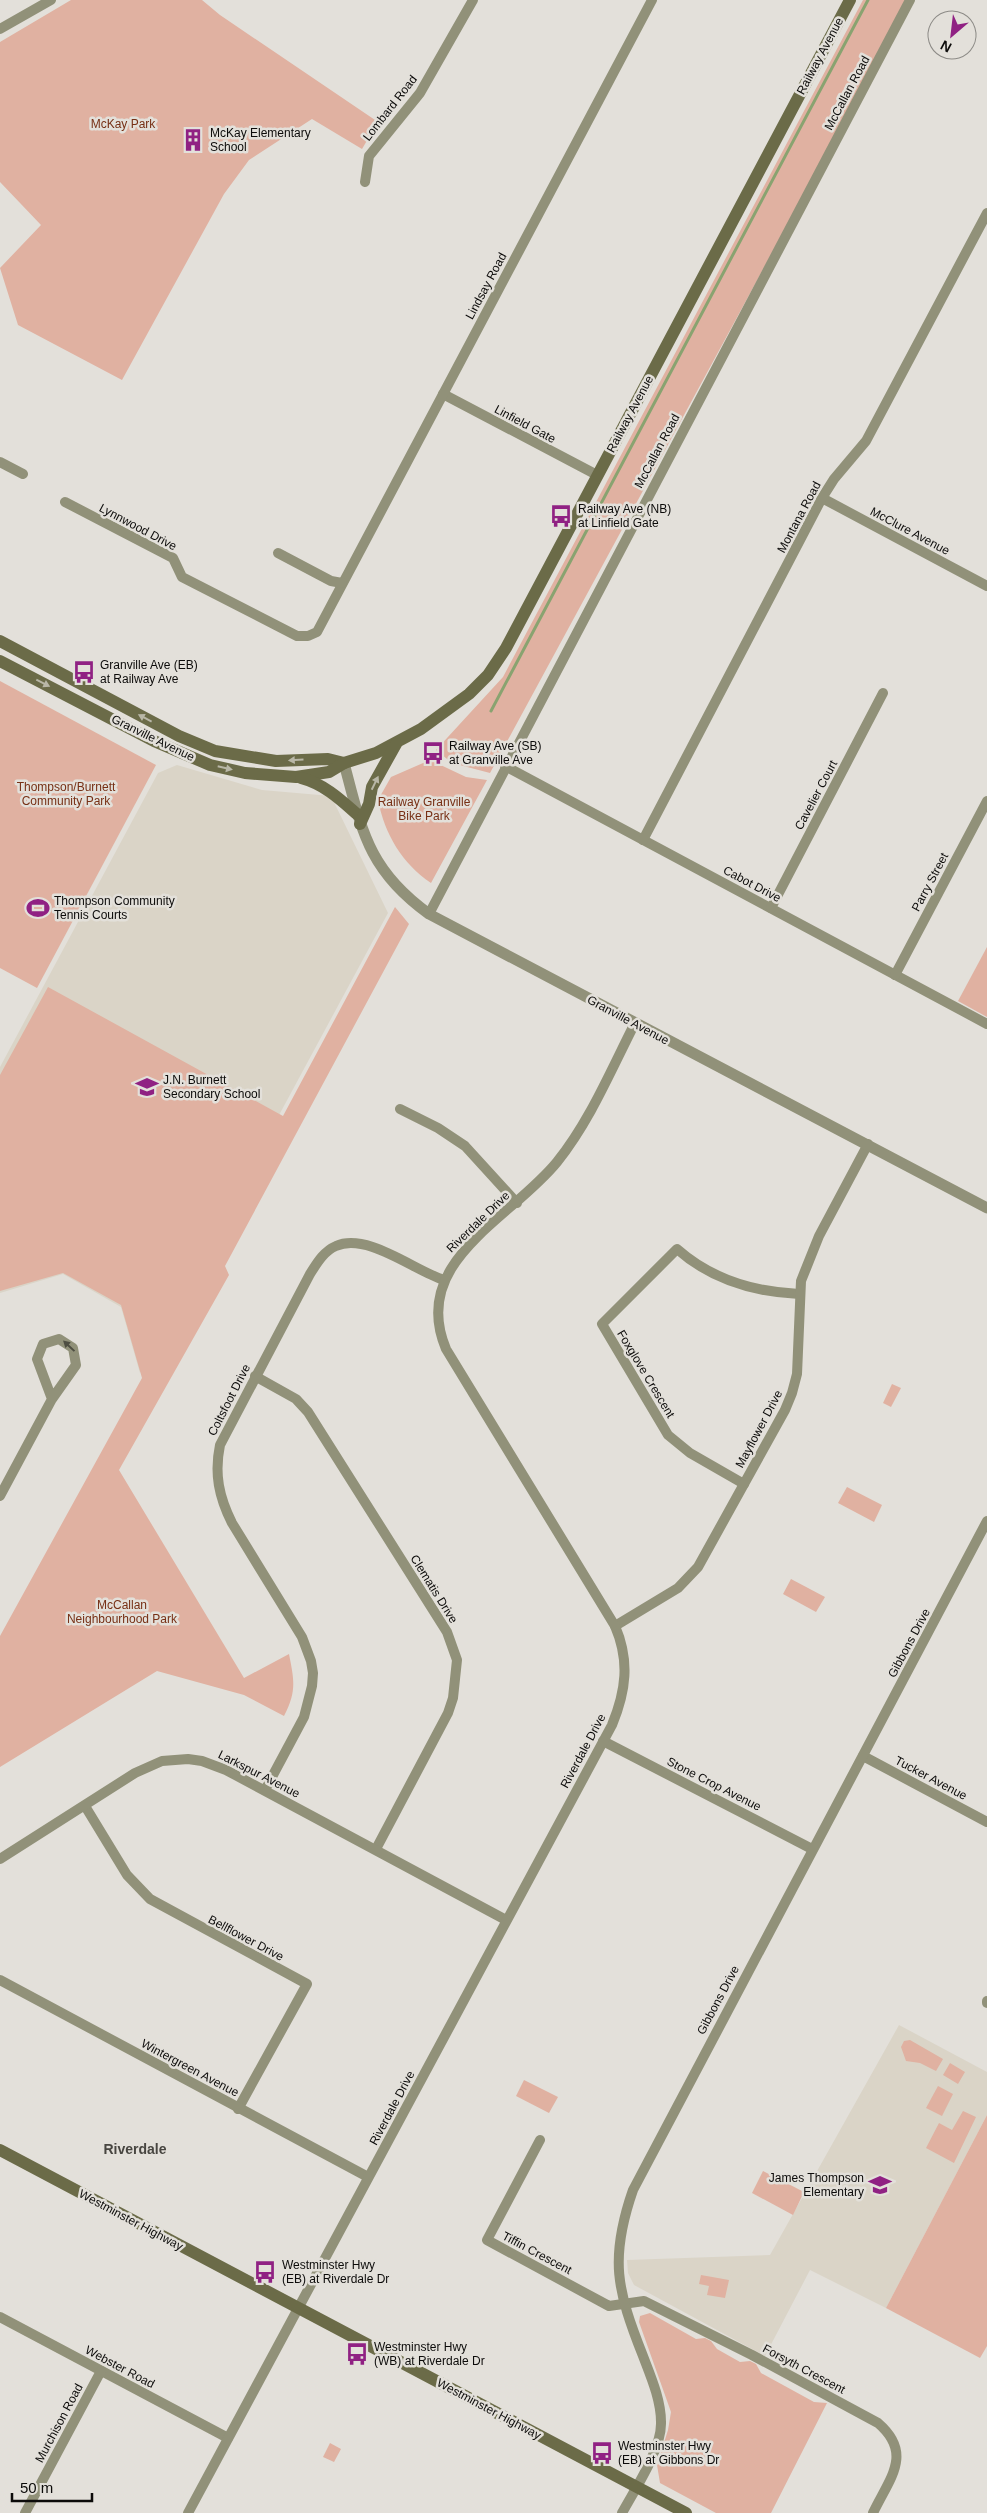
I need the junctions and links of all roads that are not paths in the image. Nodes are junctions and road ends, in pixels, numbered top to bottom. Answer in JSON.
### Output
{"nodes":[{"id":1,"x":51,"y":0,"type":"edge"},
{"id":2,"x":472,"y":0,"type":"edge"},
{"id":3,"x":652,"y":0,"type":"edge"},
{"id":4,"x":850,"y":0,"type":"edge"},
{"id":5,"x":910,"y":0,"type":"edge"},
{"id":6,"x":0,"y":29,"type":"edge"},
{"id":7,"x":365,"y":182,"type":"dead end"},
{"id":8,"x":987,"y":213,"type":"edge"},
{"id":9,"x":443,"y":394,"type":"junction"},
{"id":10,"x":0,"y":462,"type":"edge"},
{"id":11,"x":23,"y":474,"type":"dead end"},
{"id":12,"x":596,"y":475,"type":"junction"},
{"id":13,"x":822,"y":498,"type":"junction"},
{"id":14,"x":65,"y":502,"type":"dead end"},
{"id":15,"x":278,"y":553,"type":"dead end"},
{"id":16,"x":342,"y":583,"type":"junction"},
{"id":17,"x":987,"y":586,"type":"edge"},
{"id":18,"x":298,"y":636,"type":"joint"},
{"id":19,"x":0,"y":642,"type":"edge"},
{"id":20,"x":0,"y":661,"type":"edge"},
{"id":21,"x":883,"y":693,"type":"dead end"},
{"id":22,"x":396,"y":744,"type":"junction"},
{"id":23,"x":344,"y":763,"type":"junction"},
{"id":24,"x":505,"y":766,"type":"junction"},
{"id":25,"x":296,"y":777,"type":"junction"},
{"id":26,"x":987,"y":801,"type":"edge"},
{"id":27,"x":359,"y":819,"type":"junction"},
{"id":28,"x":643,"y":840,"type":"junction"},
{"id":29,"x":771,"y":908,"type":"junction"},
{"id":30,"x":429,"y":914,"type":"junction"},
{"id":31,"x":895,"y":975,"type":"junction"},
{"id":32,"x":635,"y":1023,"type":"junction"},
{"id":33,"x":987,"y":1024,"type":"edge"},
{"id":34,"x":400,"y":1109,"type":"dead end"},
{"id":35,"x":868,"y":1144,"type":"junction"},
{"id":36,"x":516,"y":1203,"type":"junction"},
{"id":37,"x":987,"y":1208,"type":"edge"},
{"id":38,"x":444,"y":1280,"type":"junction"},
{"id":39,"x":799,"y":1294,"type":"junction"},
{"id":40,"x":255,"y":1376,"type":"junction"},
{"id":41,"x":52,"y":1399,"type":"junction"},
{"id":42,"x":744,"y":1484,"type":"junction"},
{"id":43,"x":0,"y":1496,"type":"edge"},
{"id":44,"x":987,"y":1521,"type":"edge"},
{"id":45,"x":987,"y":1532,"type":"edge"},
{"id":46,"x":977,"y":1540,"type":"junction"},
{"id":47,"x":615,"y":1626,"type":"junction"},
{"id":48,"x":604,"y":1741,"type":"junction"},
{"id":49,"x":863,"y":1756,"type":"junction"},
{"id":50,"x":265,"y":1790,"type":"junction"},
{"id":51,"x":85,"y":1806,"type":"junction"},
{"id":52,"x":987,"y":1822,"type":"edge"},
{"id":53,"x":376,"y":1849,"type":"junction"},
{"id":54,"x":812,"y":1849,"type":"junction"},
{"id":55,"x":0,"y":1858,"type":"edge"},
{"id":56,"x":506,"y":1920,"type":"junction"},
{"id":57,"x":0,"y":1980,"type":"edge"},
{"id":58,"x":238,"y":2109,"type":"junction"},
{"id":59,"x":540,"y":2140,"type":"dead end"},
{"id":60,"x":0,"y":2150,"type":"edge"},
{"id":61,"x":368,"y":2178,"type":"junction"},
{"id":62,"x":624,"y":2305,"type":"junction"},
{"id":63,"x":300,"y":2309,"type":"junction"},
{"id":64,"x":0,"y":2317,"type":"edge"},
{"id":65,"x":101,"y":2371,"type":"junction"},
{"id":66,"x":228,"y":2438,"type":"junction"},
{"id":67,"x":636,"y":2486,"type":"junction"},
{"id":68,"x":25,"y":2513,"type":"edge"},
{"id":69,"x":188,"y":2513,"type":"edge"},
{"id":70,"x":622,"y":2513,"type":"edge"},
{"id":71,"x":686,"y":2513,"type":"edge"},
{"id":72,"x":873,"y":2513,"type":"edge"}],
"edges":[{"from":1,"to":6,"type":"street"},
{"from":2,"to":7,"type":"street","name":"Lombard Road"},
{"from":3,"to":9,"type":"street","name":"Lindsay Road"},
{"from":4,"to":12,"type":"main road","name":"Railway Avenue"},
{"from":5,"to":24,"type":"street","name":"McCallan Road"},
{"from":8,"to":13,"type":"street","name":"Montana Road"},
{"from":9,"to":12,"type":"street","name":"Linfield Gate"},
{"from":9,"to":16,"type":"street","name":"Lindsay Road"},
{"from":10,"to":11,"type":"street"},
{"from":12,"to":22,"type":"main road","name":"Railway Avenue"},
{"from":13,"to":17,"type":"street","name":"McClure Avenue"},
{"from":13,"to":28,"type":"street","name":"Montana Road"},
{"from":14,"to":18,"type":"street","name":"Lynnwood Drive"},
{"from":15,"to":16,"type":"street"},
{"from":16,"to":18,"type":"street","name":"Lindsay Road"},
{"from":23,"to":19,"type":"main road","name":"Granville Avenue","one_way":true},
{"from":20,"to":25,"type":"main road","name":"Granville Avenue","one_way":true},
{"from":21,"to":29,"type":"street","name":"Cavelier Court"},
{"from":22,"to":23,"type":"main road","name":"Railway Avenue"},
{"from":27,"to":22,"type":"main road","one_way":true},
{"from":23,"to":25,"type":"main road","name":"Granville Avenue"},
{"from":23,"to":27,"type":"street","name":"Granville Avenue"},
{"from":24,"to":28,"type":"street","name":"Cabot Drive"},
{"from":24,"to":30,"type":"street","name":"McCallan Road"},
{"from":25,"to":27,"type":"main road"},
{"from":26,"to":31,"type":"street","name":"Parry Street"},
{"from":27,"to":30,"type":"street","name":"Granville Avenue"},
{"from":28,"to":29,"type":"street","name":"Cabot Drive"},
{"from":29,"to":31,"type":"street","name":"Cabot Drive"},
{"from":30,"to":32,"type":"street","name":"Granville Avenue"},
{"from":31,"to":33,"type":"street","name":"Cabot Drive"},
{"from":32,"to":35,"type":"street","name":"Granville Avenue"},
{"from":32,"to":36,"type":"street","name":"Riverdale Drive"},
{"from":34,"to":36,"type":"street"},
{"from":35,"to":37,"type":"street","name":"Granville Avenue"},
{"from":35,"to":39,"type":"street","name":"Mayflower Drive"},
{"from":36,"to":38,"type":"street","name":"Riverdale Drive"},
{"from":38,"to":40,"type":"street","name":"Coltsfoot Drive"},
{"from":38,"to":47,"type":"street","name":"Riverdale Drive"},
{"from":39,"to":42,"type":"street","name":"Mayflower Drive"},
{"from":39,"to":42,"type":"street","name":"Foxglove Crescent"},
{"from":40,"to":50,"type":"street","name":"Coltsfoot Drive"},
{"from":40,"to":53,"type":"street","name":"Clematis Drive"},
{"from":41,"to":41,"type":"street","one_way":true},
{"from":41,"to":43,"type":"street"},
{"from":42,"to":47,"type":"street","name":"Mayflower Drive"},
{"from":44,"to":46,"type":"street","name":"Gibbons Drive"},
{"from":45,"to":46,"type":"street"},
{"from":46,"to":49,"type":"street","name":"Gibbons Drive"},
{"from":47,"to":48,"type":"street","name":"Riverdale Drive"},
{"from":48,"to":54,"type":"street","name":"Stone Crop Avenue"},
{"from":48,"to":56,"type":"street","name":"Riverdale Drive"},
{"from":49,"to":52,"type":"street","name":"Tucker Avenue"},
{"from":49,"to":54,"type":"street","name":"Gibbons Drive"},
{"from":50,"to":51,"type":"street","name":"Larkspur Avenue"},
{"from":50,"to":53,"type":"street","name":"Larkspur Avenue"},
{"from":51,"to":55,"type":"street","name":"Larkspur Avenue"},
{"from":51,"to":58,"type":"street","name":"Bellflower Drive"},
{"from":53,"to":56,"type":"street","name":"Larkspur Avenue"},
{"from":54,"to":62,"type":"street","name":"Gibbons Drive"},
{"from":56,"to":61,"type":"street","name":"Riverdale Drive"},
{"from":57,"to":58,"type":"street","name":"Wintergreen Avenue"},
{"from":58,"to":61,"type":"street","name":"Wintergreen Avenue"},
{"from":59,"to":62,"type":"street","name":"Tiffin Crescent"},
{"from":60,"to":63,"type":"main road","name":"Westminster Highway"},
{"from":61,"to":63,"type":"street","name":"Riverdale Drive"},
{"from":62,"to":67,"type":"street","name":"Gibbons Drive"},
{"from":62,"to":72,"type":"street","name":"Forsyth Crescent"},
{"from":63,"to":66,"type":"street","name":"Riverdale Drive"},
{"from":63,"to":67,"type":"main road","name":"Westminster Highway"},
{"from":64,"to":65,"type":"street","name":"Webster Road"},
{"from":65,"to":66,"type":"street","name":"Webster Road"},
{"from":65,"to":68,"type":"street","name":"Murchison Road"},
{"from":66,"to":69,"type":"street","name":"Riverdale Drive"},
{"from":67,"to":70,"type":"street","name":"Gibbons Drive"},
{"from":67,"to":71,"type":"main road","name":"Westminster Highway"}]}
